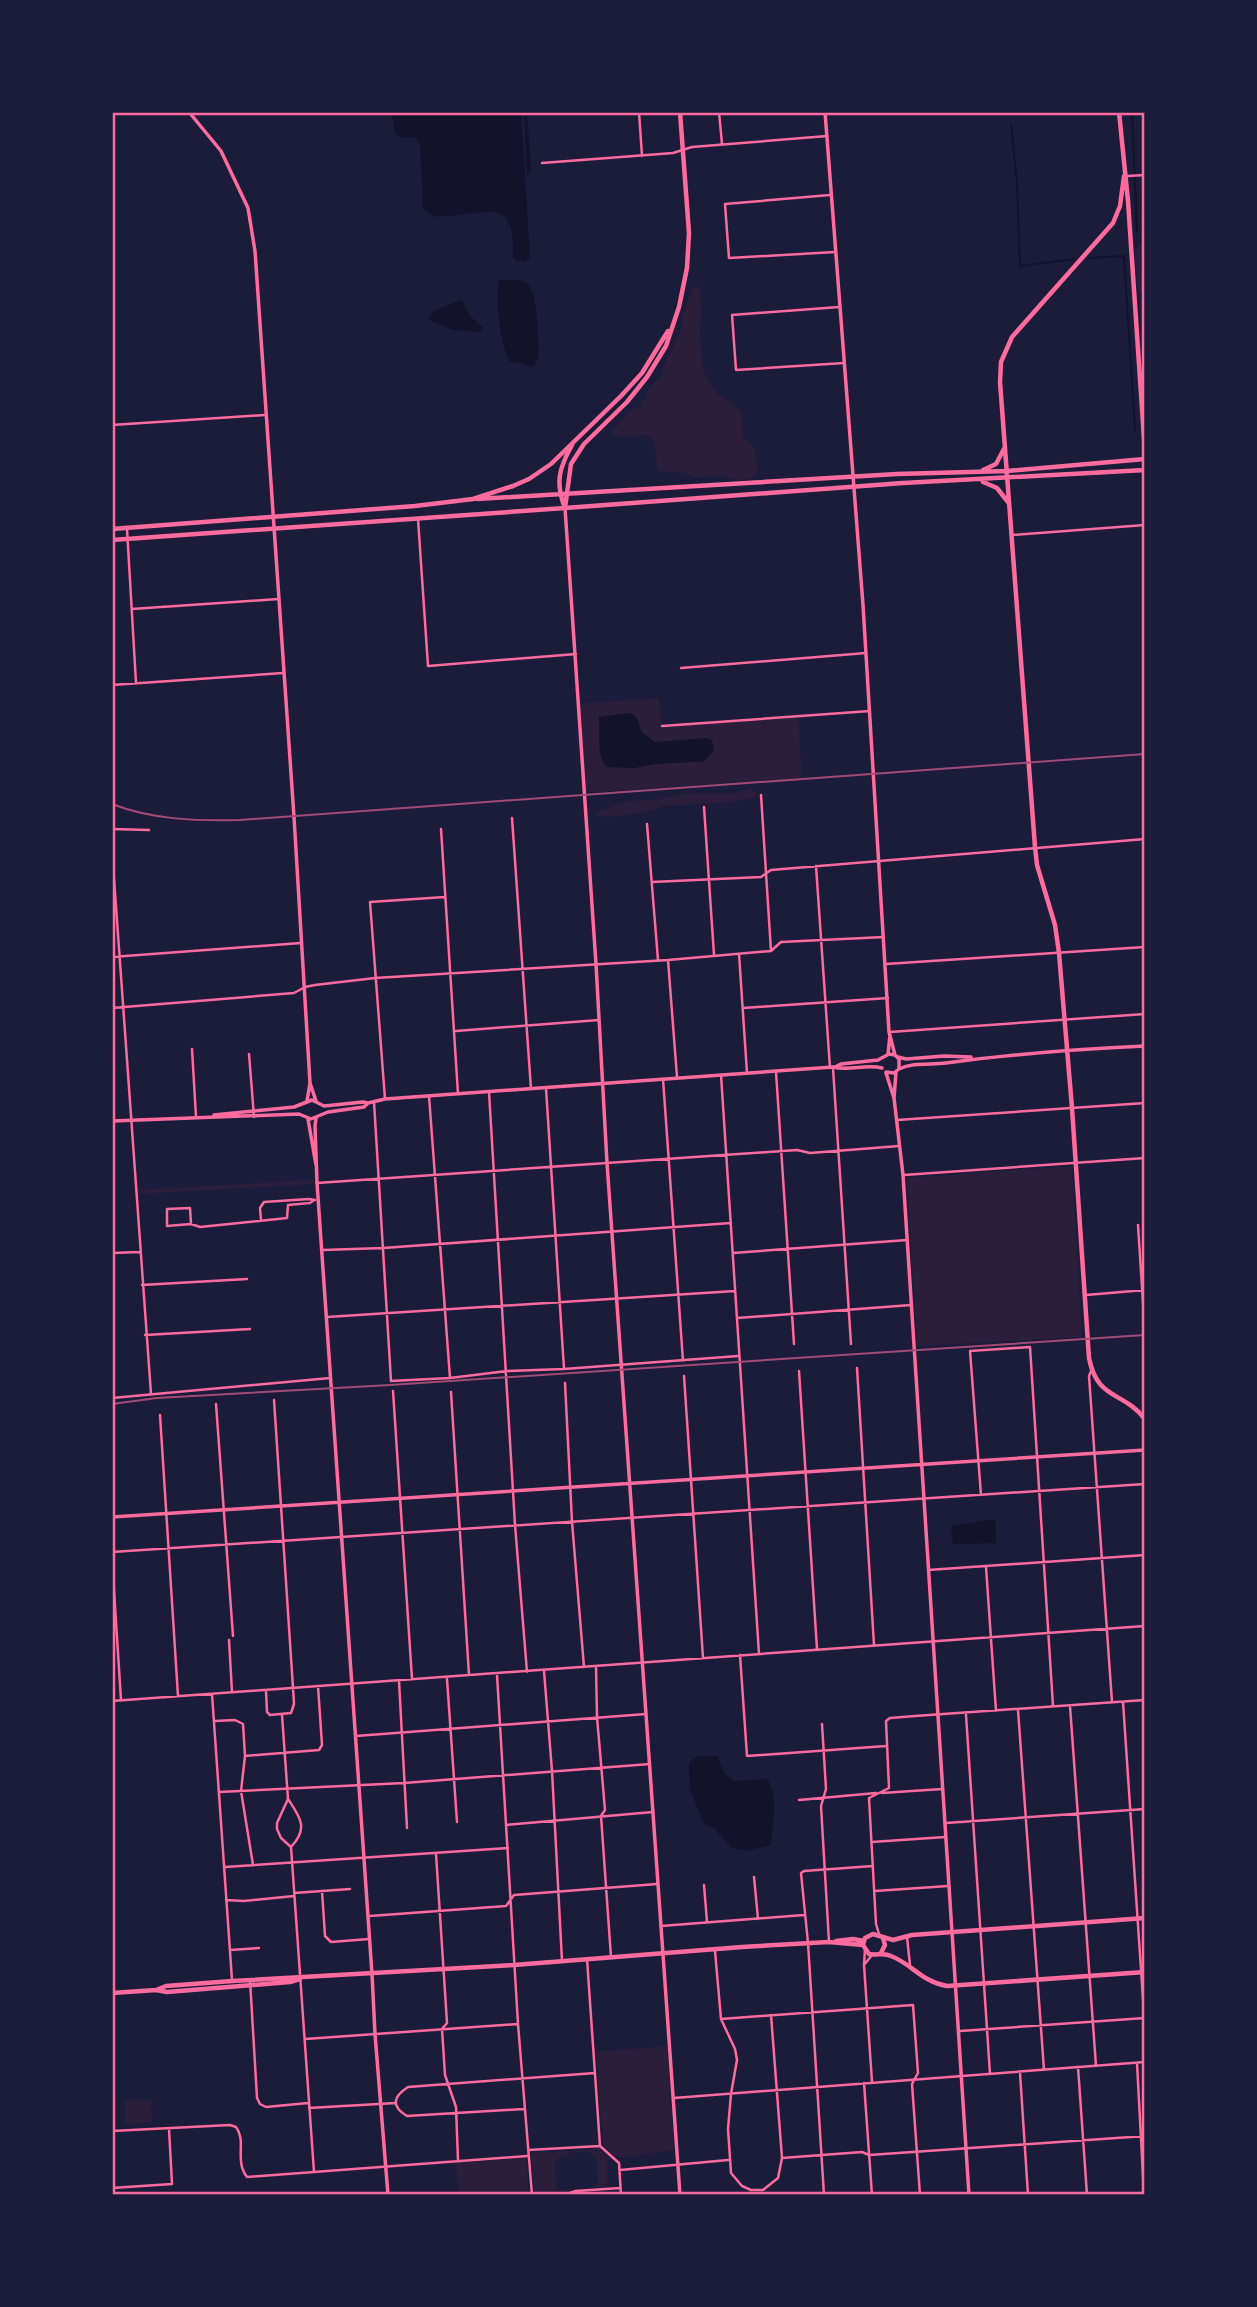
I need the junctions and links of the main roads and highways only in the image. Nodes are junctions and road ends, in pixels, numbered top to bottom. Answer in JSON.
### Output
{"nodes":[{"id":1,"x":680,"y":112,"type":"edge"},
{"id":2,"x":1119,"y":112,"type":"edge"},
{"id":3,"x":1124,"y":176,"type":"junction"},
{"id":4,"x":1116,"y":217,"type":"junction"},
{"id":5,"x":1128,"y":222,"type":"junction"},
{"id":6,"x":672,"y":324,"type":"junction"},
{"id":7,"x":573,"y":444,"type":"junction"},
{"id":8,"x":1005,"y":446,"type":"junction"},
{"id":9,"x":1145,"y":457,"type":"edge"},
{"id":10,"x":1145,"y":470,"type":"edge"},
{"id":11,"x":1007,"y":471,"type":"junction"},
{"id":12,"x":978,"y":472,"type":"junction"},
{"id":13,"x":1145,"y":477,"type":"edge"},
{"id":14,"x":1007,"y":479,"type":"junction"},
{"id":15,"x":979,"y":481,"type":"junction"},
{"id":16,"x":780,"y":482,"type":"junction"},
{"id":17,"x":567,"y":492,"type":"junction"},
{"id":18,"x":780,"y":492,"type":"junction"},
{"id":19,"x":559,"y":493,"type":"junction"},
{"id":20,"x":473,"y":499,"type":"junction"},
{"id":21,"x":1009,"y":504,"type":"junction"},
{"id":22,"x":565,"y":508,"type":"junction"},
{"id":23,"x":112,"y":529,"type":"edge"},
{"id":24,"x":112,"y":540,"type":"edge"},
{"id":25,"x":1145,"y":1419,"type":"edge"},
{"id":26,"x":1145,"y":1918,"type":"edge"},
{"id":27,"x":881,"y":1936,"type":"junction"},
{"id":28,"x":864,"y":1945,"type":"junction"},
{"id":29,"x":881,"y":1953,"type":"junction"},
{"id":30,"x":1143,"y":1973,"type":"edge"},
{"id":31,"x":112,"y":1993,"type":"edge"}],
"edges":[{"from":1,"to":6,"type":"main road"},
{"from":2,"to":3,"type":"main road"},
{"from":3,"to":4,"type":"main road"},
{"from":3,"to":5,"type":"main road"},
{"from":4,"to":5,"type":"main road"},
{"from":4,"to":8,"type":"main road"},
{"from":5,"to":9,"type":"main road"},
{"from":6,"to":7,"type":"main road"},
{"from":6,"to":17,"type":"main road"},
{"from":7,"to":19,"type":"main road"},
{"from":7,"to":20,"type":"main road"},
{"from":8,"to":11,"type":"main road"},
{"from":8,"to":12,"type":"main road"},
{"from":9,"to":10,"type":"main road"},
{"from":9,"to":11,"type":"main road"},
{"from":10,"to":13,"type":"main road"},
{"from":10,"to":14,"type":"main road"},
{"from":11,"to":12,"type":"main road"},
{"from":11,"to":14,"type":"main road"},
{"from":12,"to":16,"type":"main road"},
{"from":14,"to":15,"type":"main road"},
{"from":14,"to":21,"type":"main road"},
{"from":15,"to":18,"type":"main road"},
{"from":15,"to":21,"type":"main road"},
{"from":16,"to":17,"type":"main road"},
{"from":16,"to":18,"type":"main road"},
{"from":17,"to":19,"type":"main road"},
{"from":17,"to":22,"type":"main road"},
{"from":18,"to":22,"type":"main road"},
{"from":19,"to":20,"type":"main road"},
{"from":19,"to":22,"type":"main road"},
{"from":20,"to":23,"type":"main road"},
{"from":21,"to":25,"type":"main road"},
{"from":22,"to":24,"type":"main road"},
{"from":26,"to":27,"type":"main road"},
{"from":27,"to":28,"type":"main road"},
{"from":27,"to":29,"type":"main road"},
{"from":28,"to":29,"type":"main road"},
{"from":28,"to":31,"type":"main road"},
{"from":29,"to":30,"type":"main road"}]}
